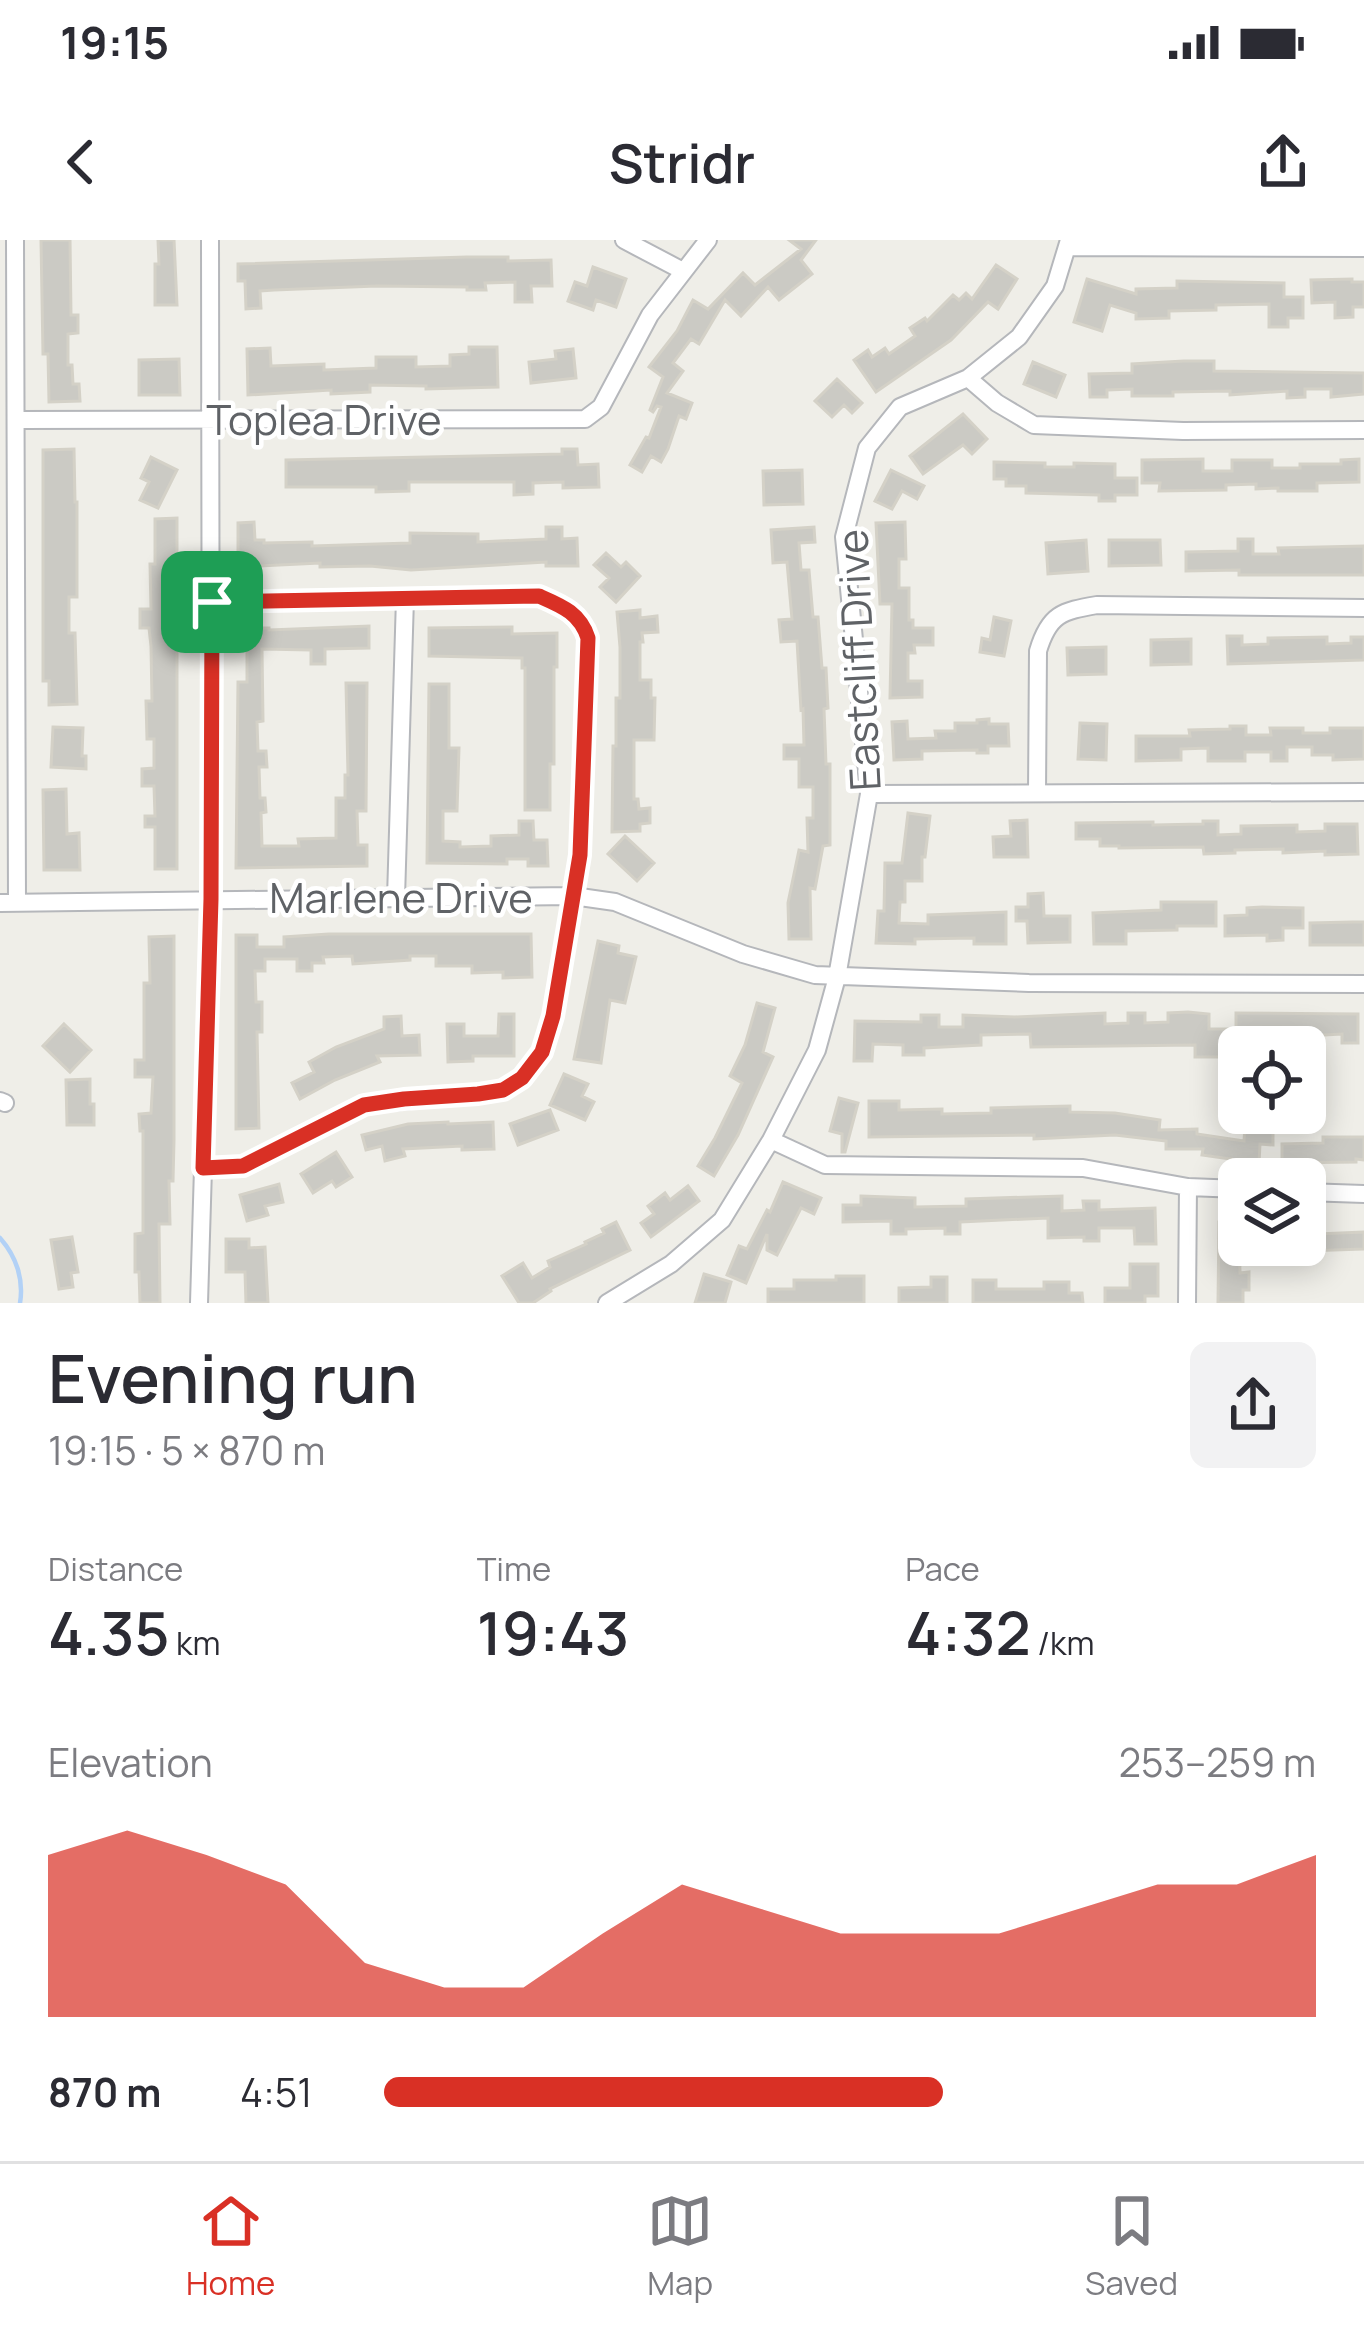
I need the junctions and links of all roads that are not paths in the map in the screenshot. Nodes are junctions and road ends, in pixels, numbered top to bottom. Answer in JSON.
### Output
{"nodes":[{"id":1,"x":15,"y":240,"type":"edge"},
{"id":2,"x":210,"y":240,"type":"edge"},
{"id":3,"x":624,"y":240,"type":"edge"},
{"id":4,"x":708,"y":240,"type":"edge"},
{"id":5,"x":1069,"y":244,"type":"edge"},
{"id":6,"x":1364,"y":248,"type":"edge"},
{"id":7,"x":682,"y":271,"type":"junction"},
{"id":8,"x":968,"y":378,"type":"junction"},
{"id":9,"x":17,"y":420,"type":"junction"},
{"id":10,"x":211,"y":420,"type":"junction"},
{"id":11,"x":1364,"y":430,"type":"edge"},
{"id":12,"x":406,"y":598,"type":"junction"},
{"id":13,"x":212,"y":602,"type":"junction"},
{"id":14,"x":1364,"y":608,"type":"edge"},
{"id":15,"x":1364,"y":793,"type":"edge"},
{"id":16,"x":869,"y":794,"type":"junction"},
{"id":17,"x":1037,"y":794,"type":"junction"},
{"id":18,"x":573,"y":896,"type":"junction"},
{"id":19,"x":396,"y":898,"type":"junction"},
{"id":20,"x":211,"y":899,"type":"junction"},
{"id":21,"x":8,"y":903,"type":"edge"},
{"id":22,"x":837,"y":977,"type":"junction"},
{"id":23,"x":1364,"y":983,"type":"edge"},
{"id":24,"x":771,"y":1140,"type":"junction"},
{"id":25,"x":203,"y":1168,"type":"junction"},
{"id":26,"x":1187,"y":1187,"type":"junction"},
{"id":27,"x":1218,"y":1188,"type":"edge"},
{"id":28,"x":1326,"y":1193,"type":"edge"},
{"id":29,"x":1364,"y":1194,"type":"edge"},
{"id":30,"x":638,"y":1285,"type":"junction"},
{"id":31,"x":199,"y":1303,"type":"edge"},
{"id":32,"x":607,"y":1303,"type":"edge"},
{"id":33,"x":652,"y":1303,"type":"edge"},
{"id":34,"x":1187,"y":1303,"type":"edge"}],
"edges":[{"from":1,"to":9,"type":"street"},
{"from":2,"to":10,"type":"street"},
{"from":3,"to":7,"type":"street"},
{"from":4,"to":7,"type":"street"},
{"from":5,"to":6,"type":"street"},
{"from":5,"to":8,"type":"street","name":"Eastcliff Drive"},
{"from":7,"to":10,"type":"street","name":"Toplea Drive"},
{"from":8,"to":11,"type":"street"},
{"from":8,"to":16,"type":"street","name":"Eastcliff Drive"},
{"from":9,"to":10,"type":"street","name":"Toplea Drive"},
{"from":9,"to":21,"type":"street"},
{"from":10,"to":13,"type":"street"},
{"from":12,"to":13,"type":"street"},
{"from":12,"to":18,"type":"street"},
{"from":12,"to":19,"type":"street"},
{"from":13,"to":20,"type":"street"},
{"from":14,"to":17,"type":"street"},
{"from":15,"to":17,"type":"street"},
{"from":16,"to":17,"type":"street"},
{"from":16,"to":22,"type":"street","name":"Eastcliff Drive"},
{"from":18,"to":19,"type":"street","name":"Marlene Drive"},
{"from":18,"to":22,"type":"street","name":"Marlene Drive"},
{"from":18,"to":25,"type":"street"},
{"from":19,"to":20,"type":"street","name":"Marlene Drive"},
{"from":20,"to":21,"type":"street","name":"Marlene Drive"},
{"from":20,"to":25,"type":"street"},
{"from":22,"to":23,"type":"street","name":"Marlene Drive"},
{"from":22,"to":24,"type":"street","name":"Eastcliff Drive"},
{"from":24,"to":26,"type":"street"},
{"from":24,"to":30,"type":"street","name":"Eastcliff Drive"},
{"from":25,"to":31,"type":"street"},
{"from":26,"to":27,"type":"street"},
{"from":26,"to":34,"type":"street"},
{"from":28,"to":29,"type":"street"},
{"from":30,"to":32,"type":"street","name":"Eastcliff Drive"},
{"from":30,"to":33,"type":"street"}]}
